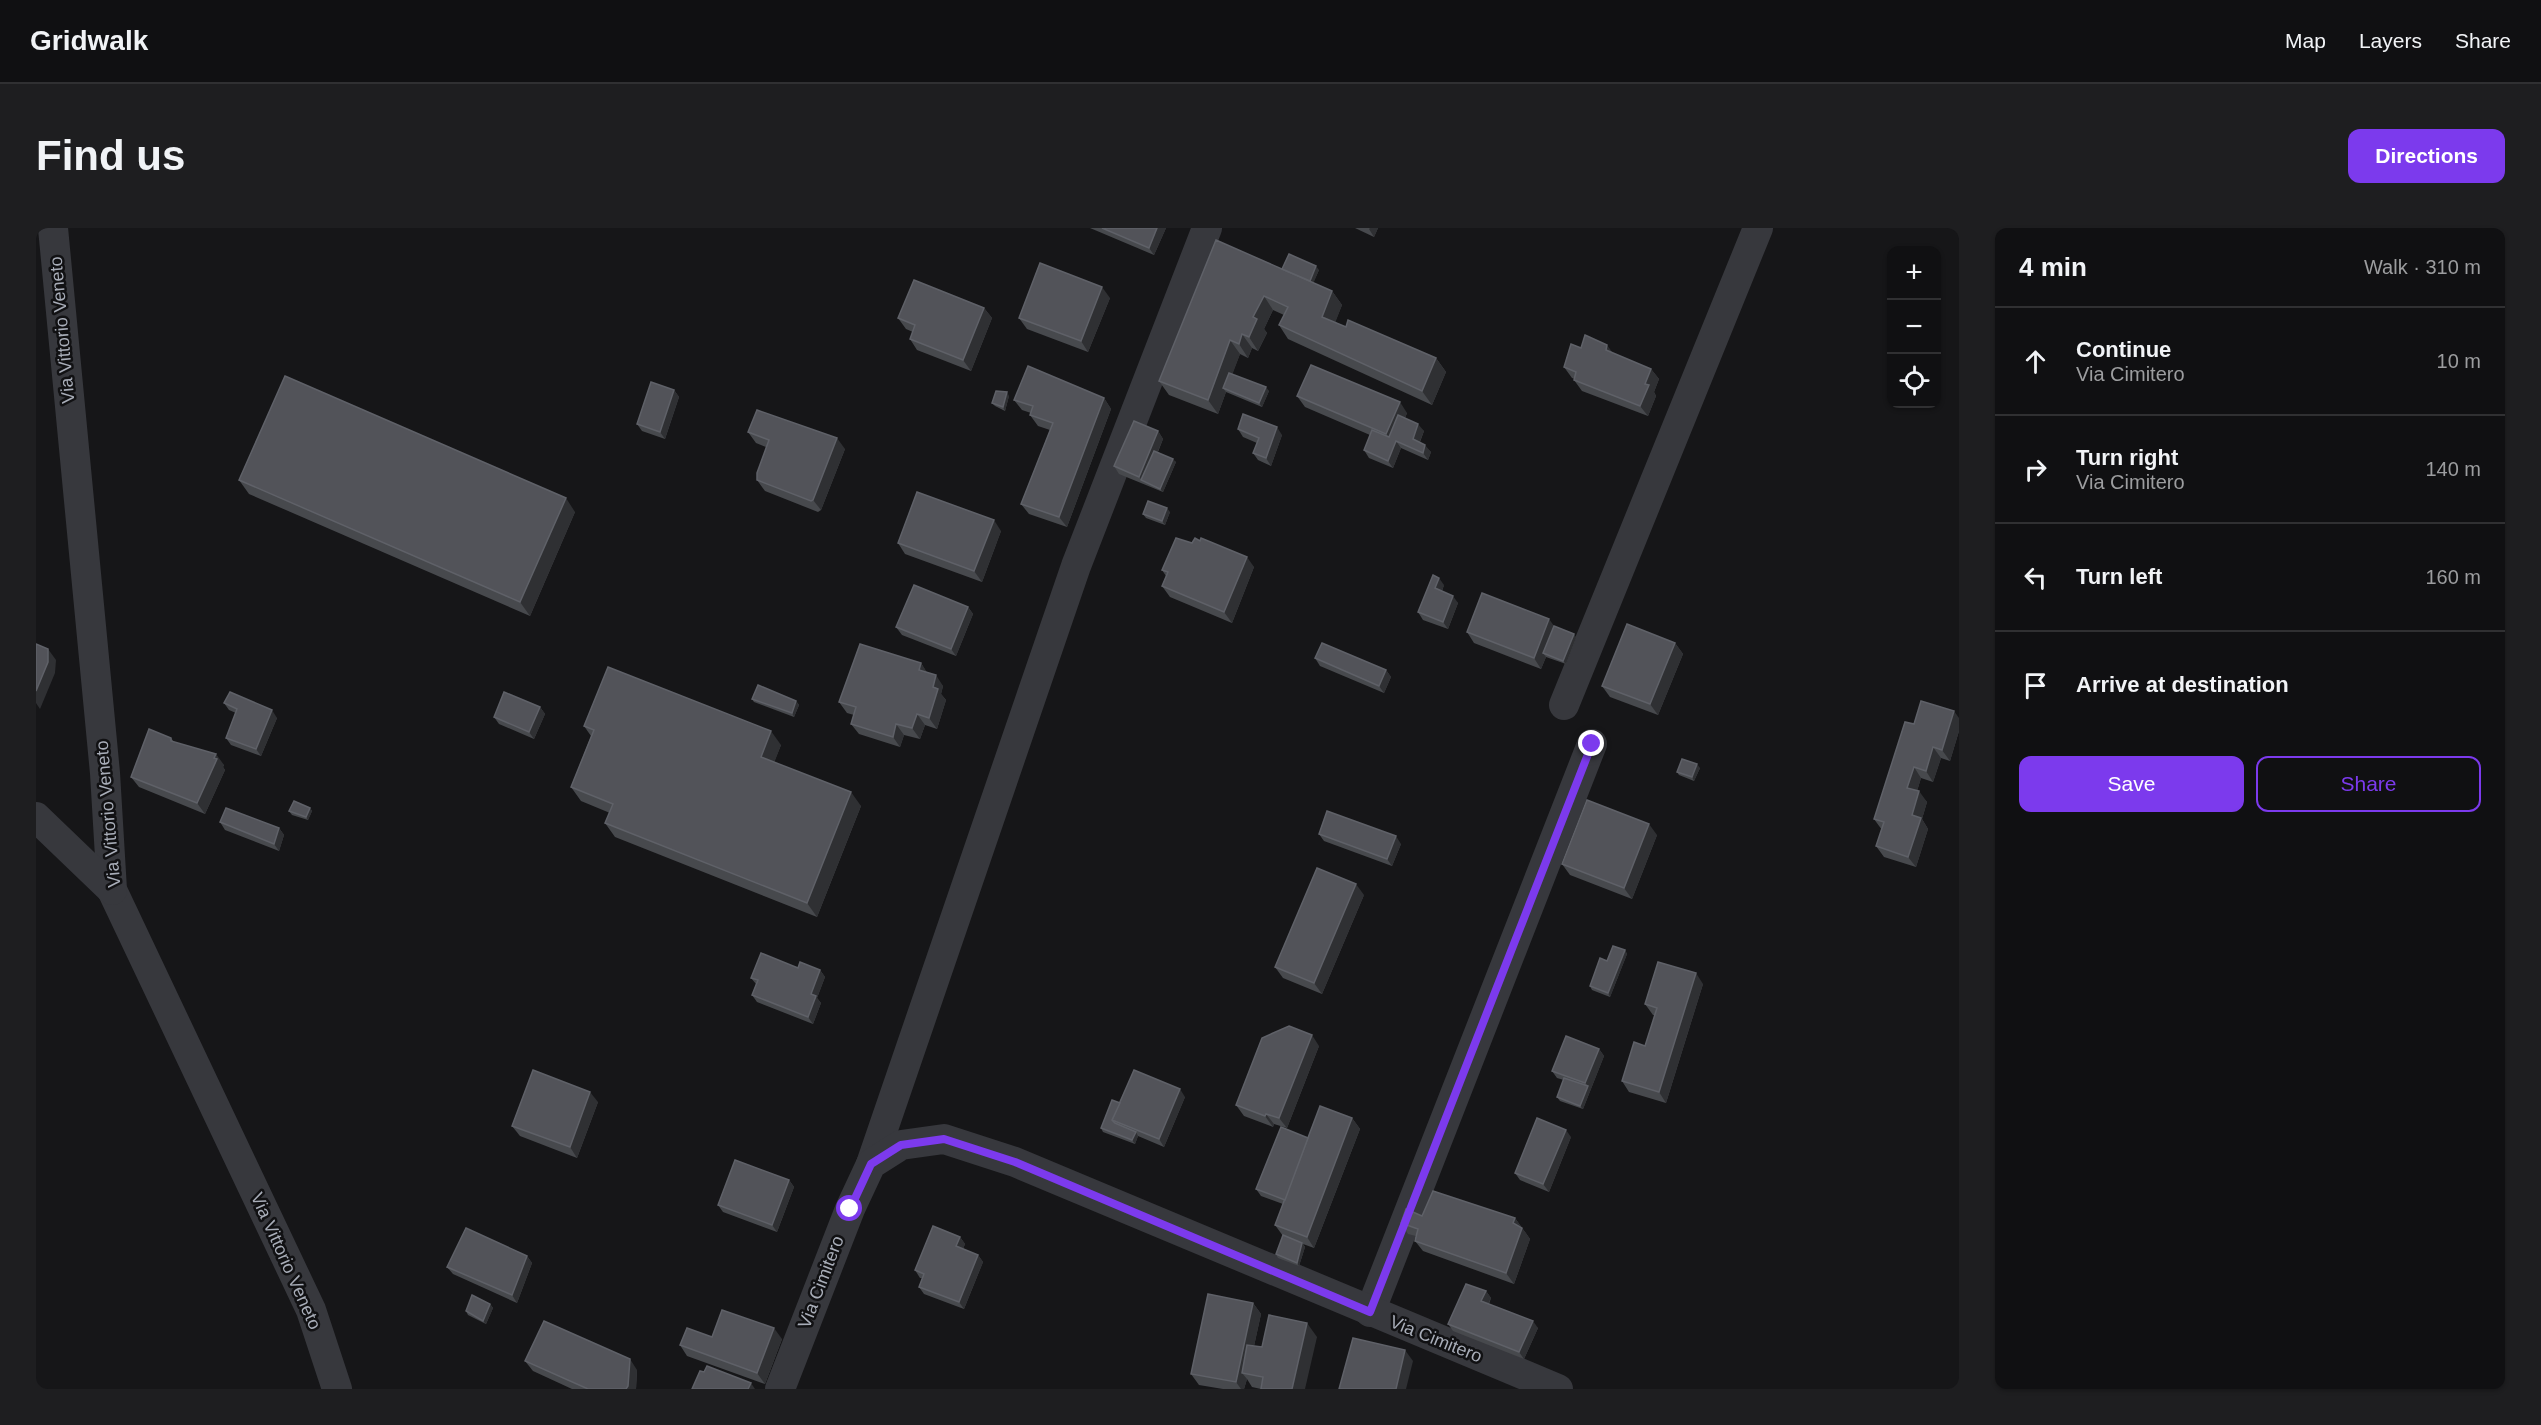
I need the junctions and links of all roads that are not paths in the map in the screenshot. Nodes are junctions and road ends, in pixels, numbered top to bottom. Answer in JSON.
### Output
{"nodes":[{"id":1,"x":53,"y":228,"type":"edge"},
{"id":2,"x":1207,"y":228,"type":"edge"},
{"id":3,"x":1758,"y":228,"type":"edge"},
{"id":4,"x":1564,"y":705,"type":"dead end"},
{"id":5,"x":1592,"y":744,"type":"dead end"},
{"id":6,"x":36,"y":817,"type":"edge"},
{"id":7,"x":112,"y":890,"type":"junction"},
{"id":8,"x":871,"y":1164,"type":"junction"},
{"id":9,"x":1370,"y":1312,"type":"junction"},
{"id":10,"x":337,"y":1389,"type":"edge"},
{"id":11,"x":780,"y":1389,"type":"edge"},
{"id":12,"x":1558,"y":1389,"type":"edge"}],
"edges":[{"from":1,"to":7,"type":"street","name":"Via Vittorio Veneto"},
{"from":2,"to":8,"type":"street"},
{"from":3,"to":4,"type":"street"},
{"from":5,"to":9,"type":"street"},
{"from":6,"to":7,"type":"street"},
{"from":7,"to":10,"type":"street","name":"Via Vittorio Veneto"},
{"from":8,"to":9,"type":"street","name":"Via Cimitero"},
{"from":8,"to":11,"type":"street","name":"Via Cimitero"},
{"from":9,"to":12,"type":"street","name":"Via Cimitero"}]}
